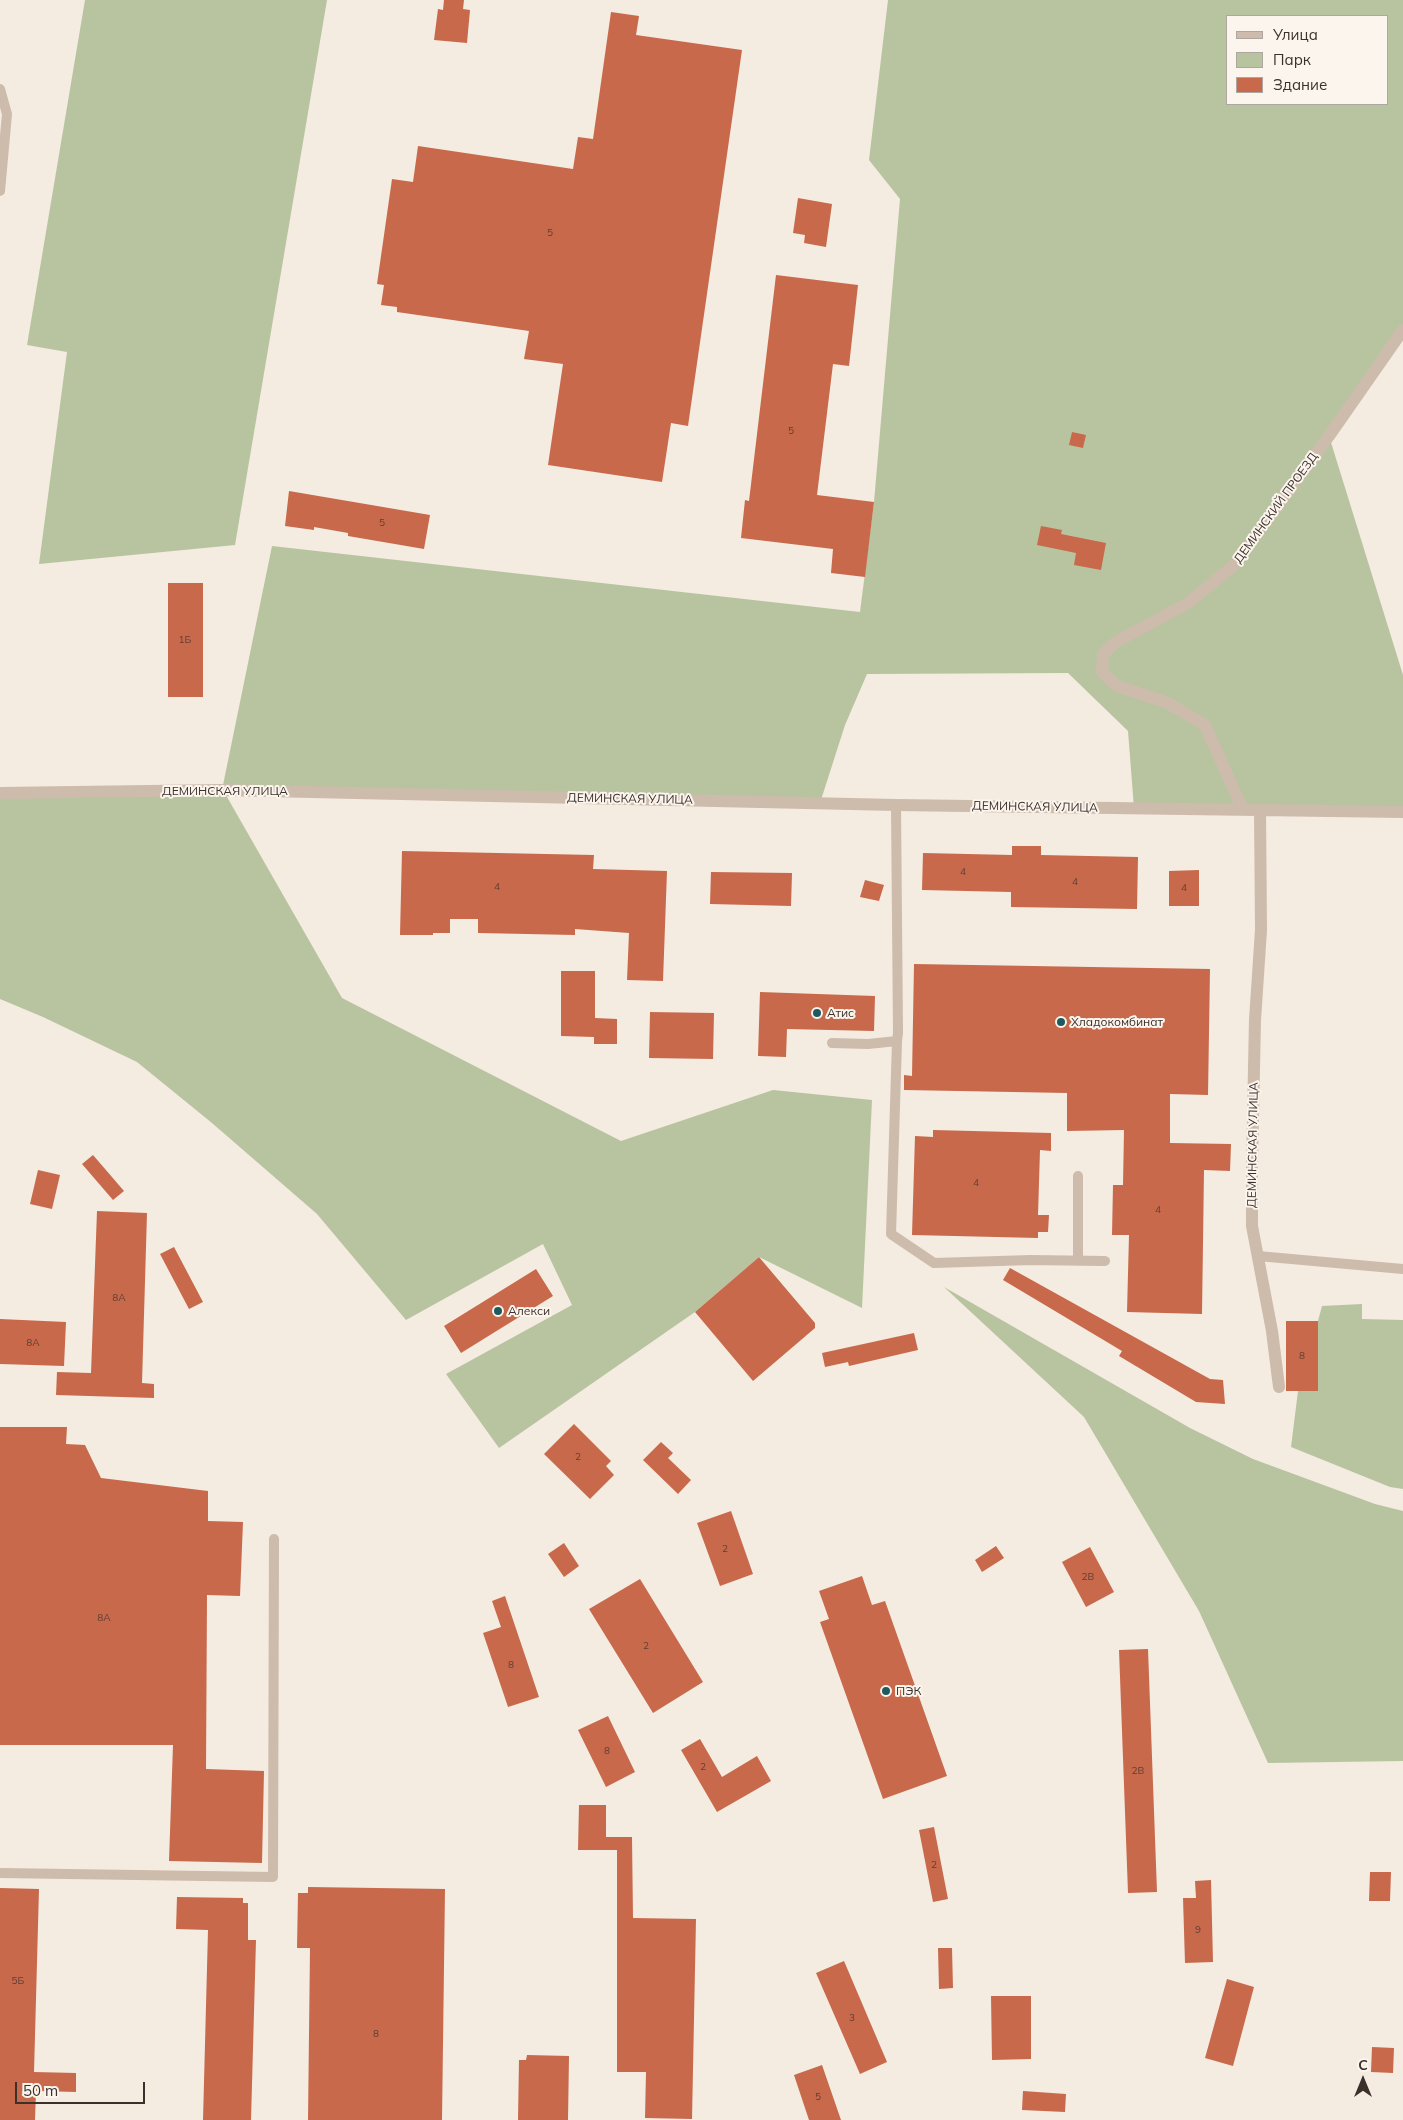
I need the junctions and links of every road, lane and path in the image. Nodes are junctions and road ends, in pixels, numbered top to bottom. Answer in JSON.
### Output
{"nodes":[{"id":1,"x":0,"y":89,"type":"edge"},
{"id":2,"x":0,"y":191,"type":"edge"},
{"id":3,"x":1403,"y":330,"type":"edge"},
{"id":4,"x":0,"y":793,"type":"edge"},
{"id":5,"x":896,"y":805,"type":"junction"},
{"id":6,"x":1243,"y":810,"type":"junction"},
{"id":7,"x":1260,"y":810,"type":"junction"},
{"id":8,"x":1403,"y":812,"type":"edge"},
{"id":9,"x":897,"y":1041,"type":"junction"},
{"id":10,"x":832,"y":1043,"type":"dead end"},
{"id":11,"x":1078,"y":1176,"type":"dead end"},
{"id":12,"x":1258,"y":1256,"type":"junction"},
{"id":13,"x":1078,"y":1260,"type":"junction"},
{"id":14,"x":1105,"y":1261,"type":"dead end"},
{"id":15,"x":1403,"y":1269,"type":"edge"},
{"id":16,"x":1280,"y":1387,"type":"dead end"},
{"id":17,"x":274,"y":1539,"type":"dead end"},
{"id":18,"x":0,"y":1873,"type":"edge"}],
"edges":[{"from":1,"to":2,"type":"lane"},
{"from":3,"to":6,"type":"street","name":"ДЕМИНСКИЙ ПРОЕЗД"},
{"from":4,"to":5,"type":"street","name":"ДЕМИНСКАЯ УЛИЦА"},
{"from":5,"to":6,"type":"street","name":"ДЕМИНСКАЯ УЛИЦА"},
{"from":5,"to":9,"type":"lane"},
{"from":6,"to":7,"type":"street","name":"ДЕМИНСКАЯ УЛИЦА"},
{"from":7,"to":8,"type":"street","name":"ДЕМИНСКАЯ УЛИЦА"},
{"from":7,"to":12,"type":"street","name":"ДЕМИНСКАЯ УЛИЦА"},
{"from":9,"to":10,"type":"lane"},
{"from":9,"to":13,"type":"lane"},
{"from":11,"to":13,"type":"lane"},
{"from":12,"to":15,"type":"lane"},
{"from":12,"to":16,"type":"street","name":"ДЕМИНСКАЯ УЛИЦА"},
{"from":13,"to":14,"type":"lane"},
{"from":17,"to":18,"type":"lane"}]}
